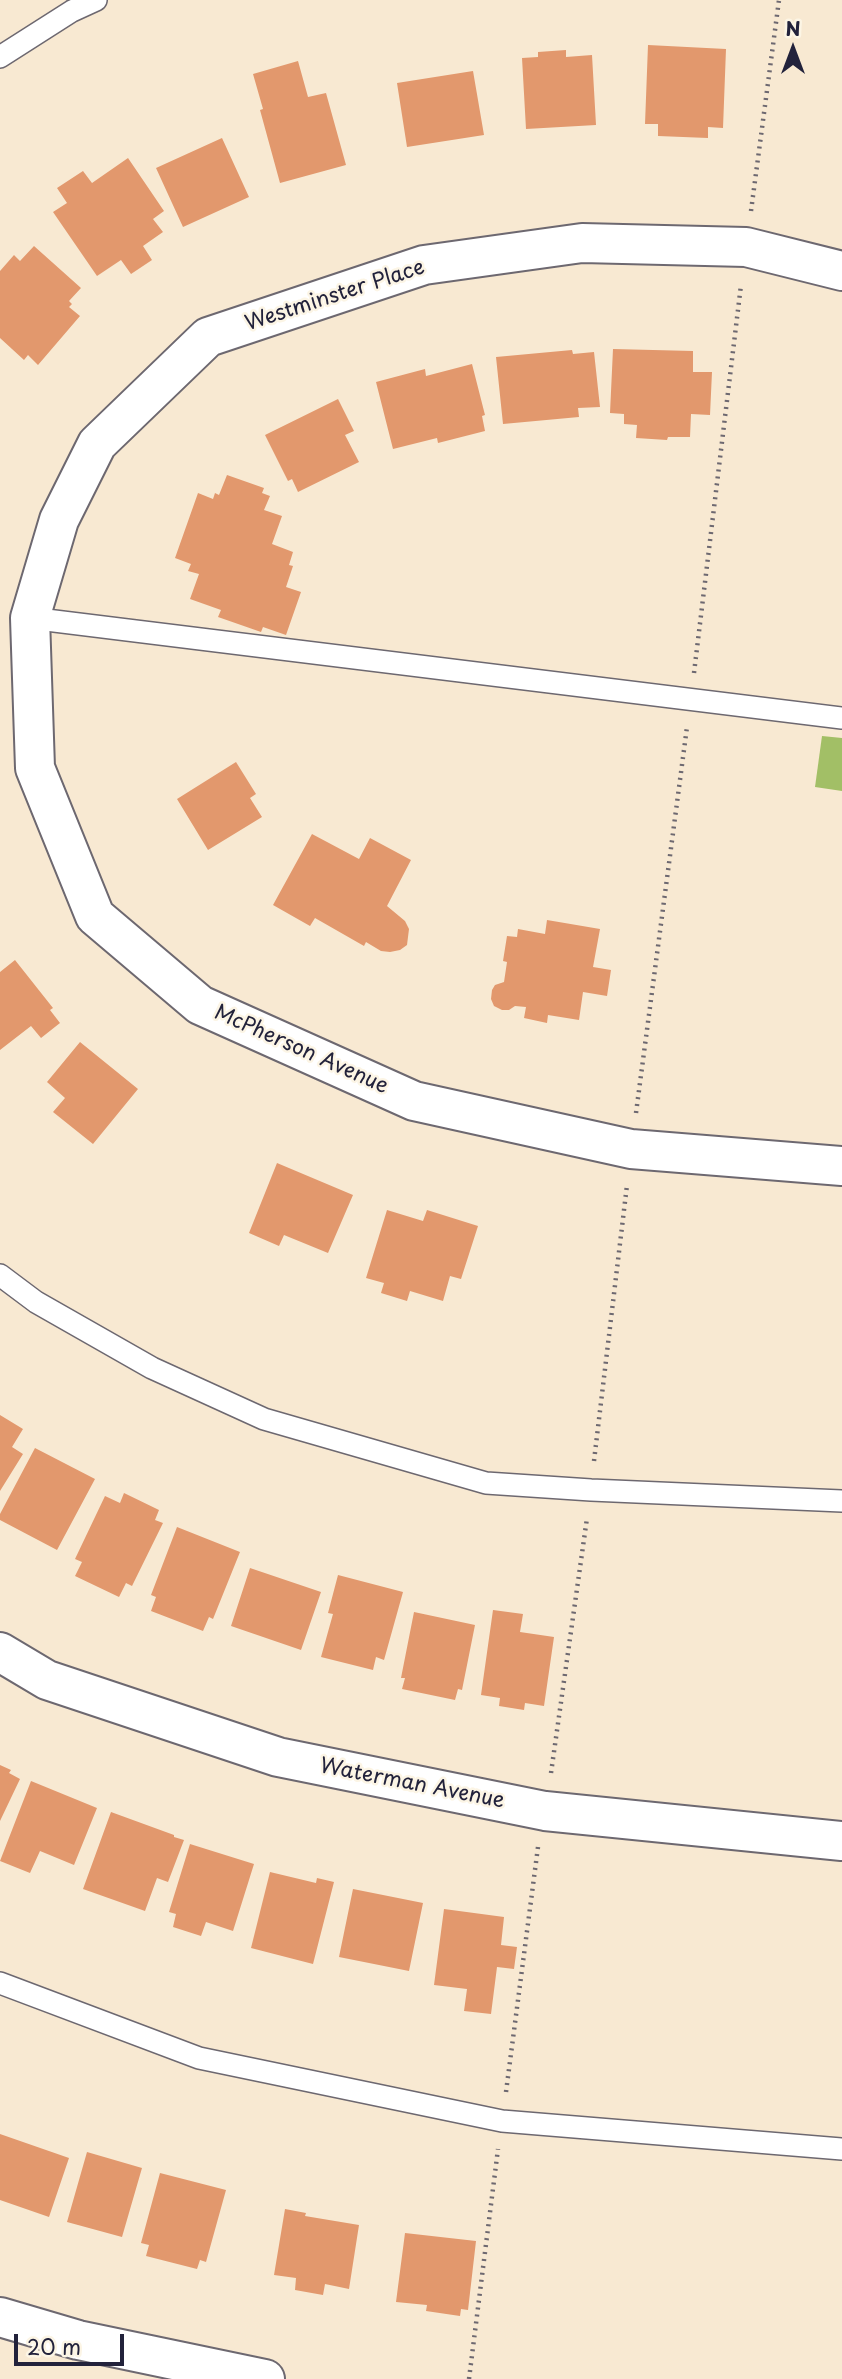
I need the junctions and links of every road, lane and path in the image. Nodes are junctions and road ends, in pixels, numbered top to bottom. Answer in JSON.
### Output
{"nodes":[{"id":1,"x":96,"y":0,"type":"edge"},
{"id":2,"x":0,"y":57,"type":"edge"},
{"id":3,"x":842,"y":271,"type":"edge"},
{"id":4,"x":15,"y":616,"type":"edge"},
{"id":5,"x":842,"y":718,"type":"edge"},
{"id":6,"x":842,"y":1166,"type":"edge"},
{"id":7,"x":0,"y":1275,"type":"edge"},
{"id":8,"x":842,"y":1501,"type":"edge"},
{"id":9,"x":0,"y":1652,"type":"edge"},
{"id":10,"x":842,"y":1841,"type":"edge"},
{"id":11,"x":0,"y":1983,"type":"edge"},
{"id":12,"x":842,"y":2149,"type":"edge"},
{"id":13,"x":0,"y":2317,"type":"edge"},
{"id":14,"x":265,"y":2379,"type":"edge"}],
"edges":[{"from":1,"to":2,"type":"lane"},
{"from":3,"to":4,"type":"street","name":"Westminster Place"},
{"from":4,"to":5,"type":"lane"},
{"from":4,"to":6,"type":"street","name":"McPherson Avenue"},
{"from":7,"to":8,"type":"lane"},
{"from":9,"to":10,"type":"street","name":"Waterman Avenue"},
{"from":11,"to":12,"type":"lane"},
{"from":13,"to":14,"type":"street"}]}
